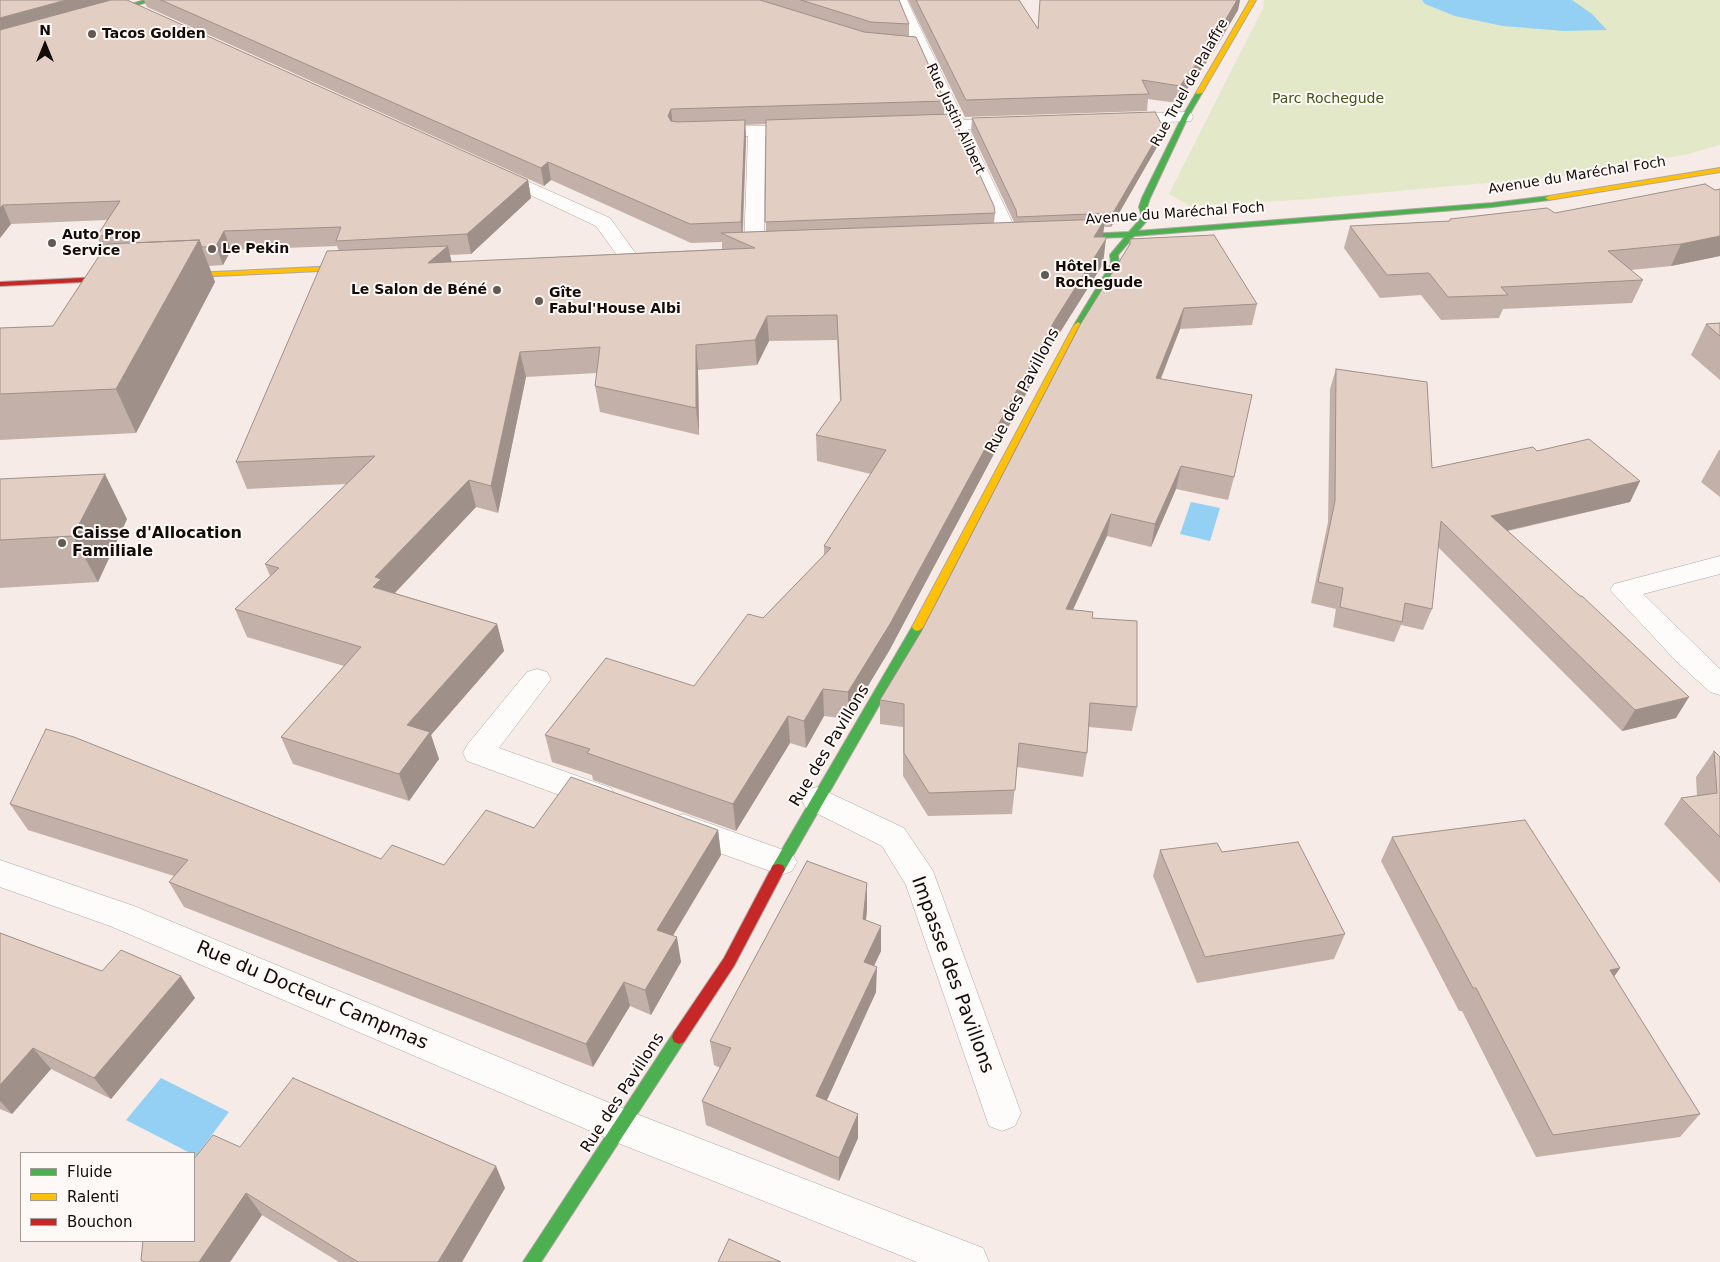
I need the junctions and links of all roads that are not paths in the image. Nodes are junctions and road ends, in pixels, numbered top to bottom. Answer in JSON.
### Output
{"nodes":[{"id":1,"x":151,"y":0,"type":"edge"},
{"id":2,"x":900,"y":0,"type":"edge"},
{"id":3,"x":1253,"y":0,"type":"edge"},
{"id":4,"x":121,"y":3,"type":"edge"},
{"id":5,"x":89,"y":18,"type":"edge"},
{"id":6,"x":150,"y":18,"type":"edge"},
{"id":7,"x":904,"y":47,"type":"edge"},
{"id":8,"x":921,"y":48,"type":"junction"},
{"id":9,"x":1185,"y":117,"type":"junction"},
{"id":10,"x":1106,"y":120,"type":"edge"},
{"id":11,"x":1028,"y":123,"type":"edge"},
{"id":12,"x":959,"y":125,"type":"junction"},
{"id":13,"x":901,"y":127,"type":"edge"},
{"id":14,"x":814,"y":129,"type":"edge"},
{"id":15,"x":756,"y":131,"type":"junction"},
{"id":16,"x":688,"y":133,"type":"edge"},
{"id":17,"x":479,"y":165,"type":"edge"},
{"id":18,"x":1720,"y":170,"type":"edge"},
{"id":19,"x":1132,"y":234,"type":"junction"},
{"id":20,"x":1057,"y":237,"type":"edge"},
{"id":21,"x":1005,"y":239,"type":"edge"},
{"id":22,"x":754,"y":248,"type":"edge"},
{"id":23,"x":631,"y":254,"type":"joint"},
{"id":24,"x":608,"y":255,"type":"edge"},
{"id":25,"x":368,"y":266,"type":"edge"},
{"id":26,"x":164,"y":276,"type":"edge"},
{"id":27,"x":134,"y":278,"type":"edge"},
{"id":28,"x":0,"y":284,"type":"edge"},
{"id":29,"x":1720,"y":565,"type":"edge"},
{"id":30,"x":537,"y":679,"type":"dead end"},
{"id":31,"x":1720,"y":685,"type":"edge"},
{"id":32,"x":817,"y":799,"type":"junction"},
{"id":33,"x":625,"y":806,"type":"edge"},
{"id":34,"x":661,"y":819,"type":"edge"},
{"id":35,"x":781,"y":862,"type":"junction"},
{"id":36,"x":0,"y":873,"type":"edge"},
{"id":37,"x":1002,"y":1113,"type":"dead end"},
{"id":38,"x":620,"y":1126,"type":"junction"},
{"id":39,"x":531,"y":1262,"type":"edge"},
{"id":40,"x":969,"y":1262,"type":"edge"}],
"edges":[{"from":1,"to":4,"type":"street"},
{"from":2,"to":8,"type":"street","name":"Rue Justin Alibert"},
{"from":3,"to":9,"type":"street","name":"Rue Truel de Palaffre"},
{"from":4,"to":5,"type":"street"},
{"from":4,"to":6,"type":"street"},
{"from":7,"to":8,"type":"street"},
{"from":8,"to":12,"type":"street","name":"Rue Justin Alibert"},
{"from":9,"to":10,"type":"street"},
{"from":9,"to":19,"type":"street","name":"Rue Truel de Palaffre"},
{"from":11,"to":12,"type":"street"},
{"from":12,"to":13,"type":"street"},
{"from":12,"to":21,"type":"street","name":"Rue Justin Alibert"},
{"from":14,"to":15,"type":"street"},
{"from":15,"to":16,"type":"street"},
{"from":15,"to":22,"type":"street"},
{"from":17,"to":23,"type":"street"},
{"from":18,"to":19,"type":"street","name":"Avenue du Maréchal Foch"},
{"from":19,"to":20,"type":"street","name":"Avenue du Maréchal Foch"},
{"from":19,"to":32,"type":"street","name":"Rue des Pavillons"},
{"from":23,"to":24,"type":"street"},
{"from":25,"to":26,"type":"street"},
{"from":27,"to":28,"type":"street"},
{"from":29,"to":31,"type":"street"},
{"from":30,"to":33,"type":"street"},
{"from":32,"to":35,"type":"street","name":"Rue des Pavillons"},
{"from":32,"to":37,"type":"street","name":"Impasse des Pavillons"},
{"from":34,"to":35,"type":"street"},
{"from":35,"to":38,"type":"street","name":"Rue des Pavillons"},
{"from":36,"to":38,"type":"street","name":"Rue du Docteur Campmas"},
{"from":38,"to":39,"type":"street","name":"Rue des Pavillons"},
{"from":38,"to":40,"type":"street","name":"Rue du Docteur Campmas"}]}
